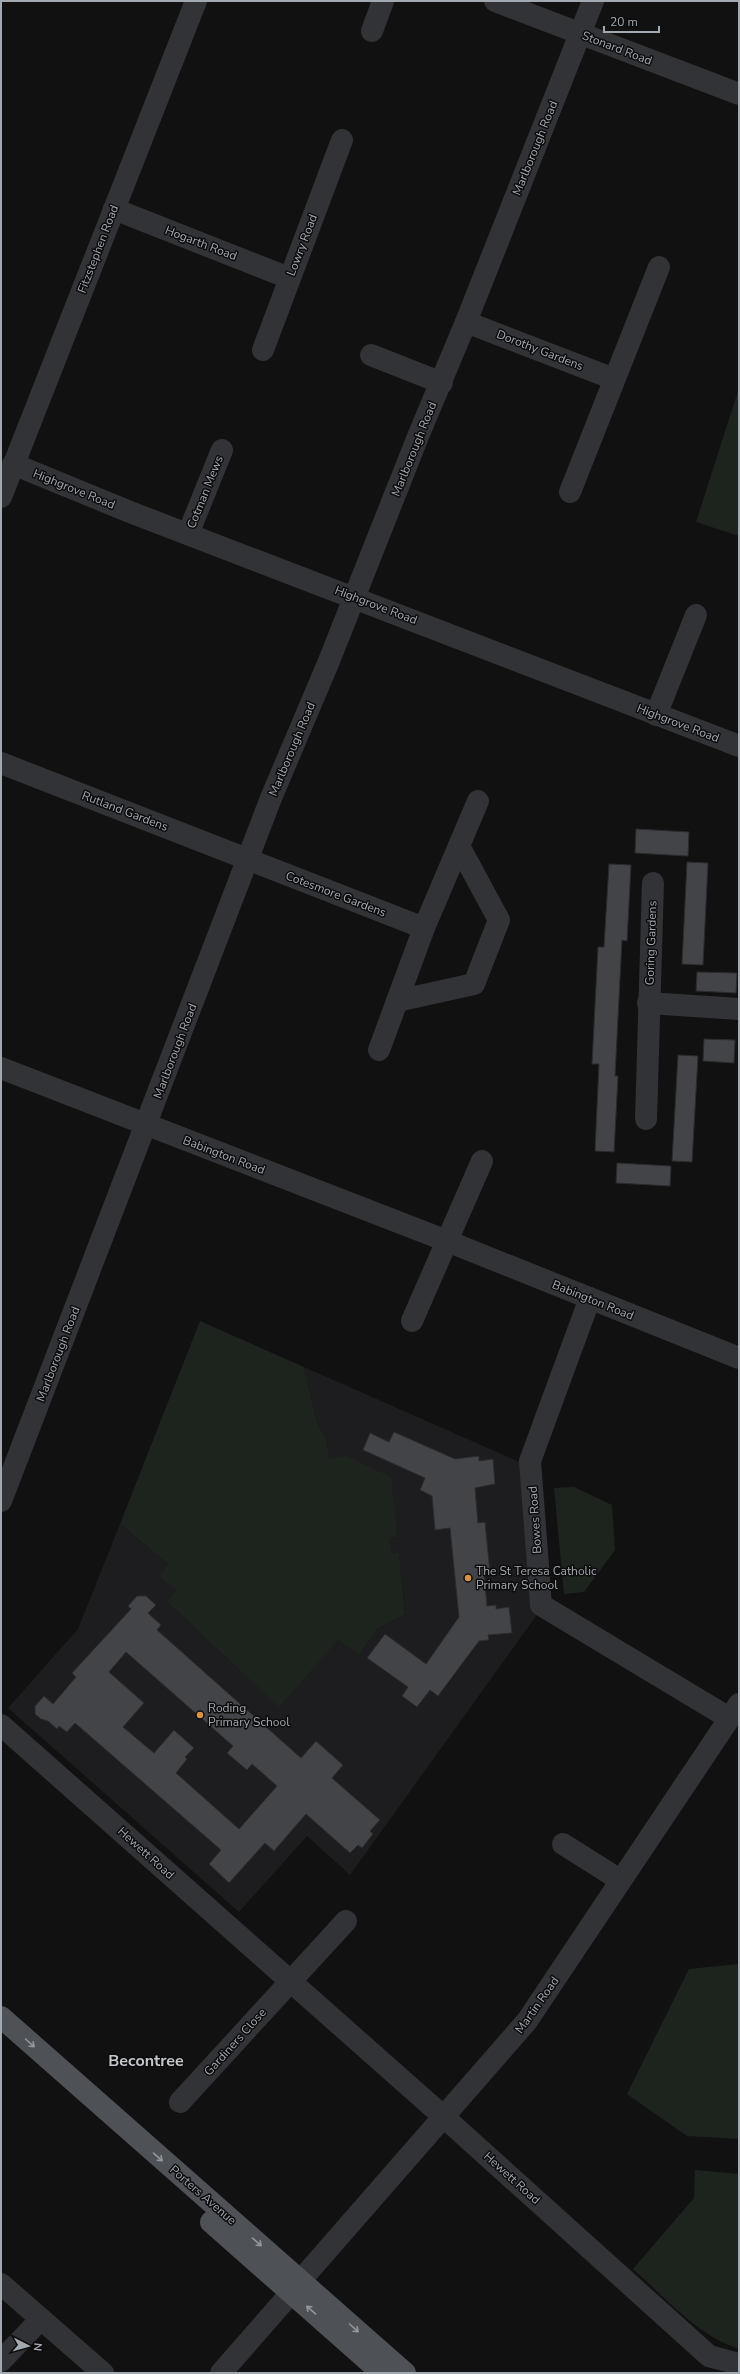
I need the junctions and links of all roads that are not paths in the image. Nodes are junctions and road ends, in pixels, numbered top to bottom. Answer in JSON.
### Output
{"nodes":[{"id":1,"x":196,"y":1,"type":"edge"},
{"id":2,"x":383,"y":1,"type":"edge"},
{"id":3,"x":495,"y":1,"type":"edge"},
{"id":4,"x":593,"y":1,"type":"edge"},
{"id":5,"x":372,"y":30,"type":"dead end"},
{"id":6,"x":580,"y":34,"type":"junction"},
{"id":7,"x":739,"y":94,"type":"edge"},
{"id":8,"x":342,"y":140,"type":"dead end"},
{"id":9,"x":114,"y":209,"type":"junction"},
{"id":10,"x":659,"y":267,"type":"dead end"},
{"id":11,"x":289,"y":278,"type":"junction"},
{"id":12,"x":466,"y":322,"type":"junction"},
{"id":13,"x":262,"y":350,"type":"dead end"},
{"id":14,"x":370,"y":356,"type":"dead end"},
{"id":15,"x":614,"y":379,"type":"junction"},
{"id":16,"x":442,"y":383,"type":"junction"},
{"id":17,"x":222,"y":450,"type":"dead end"},
{"id":18,"x":14,"y":464,"type":"junction"},
{"id":19,"x":570,"y":492,"type":"dead end"},
{"id":20,"x":1,"y":497,"type":"edge"},
{"id":21,"x":188,"y":534,"type":"junction"},
{"id":22,"x":355,"y":597,"type":"junction"},
{"id":23,"x":696,"y":615,"type":"dead end"},
{"id":24,"x":656,"y":714,"type":"junction"},
{"id":25,"x":739,"y":746,"type":"edge"},
{"id":26,"x":1,"y":763,"type":"edge"},
{"id":27,"x":478,"y":801,"type":"dead end"},
{"id":28,"x":459,"y":846,"type":"junction"},
{"id":29,"x":248,"y":859,"type":"junction"},
{"id":30,"x":653,"y":883,"type":"dead end"},
{"id":31,"x":424,"y":928,"type":"junction"},
{"id":32,"x":397,"y":1001,"type":"junction"},
{"id":33,"x":648,"y":1003,"type":"junction"},
{"id":34,"x":739,"y":1009,"type":"edge"},
{"id":35,"x":378,"y":1050,"type":"dead end"},
{"id":36,"x":1,"y":1068,"type":"edge"},
{"id":37,"x":646,"y":1119,"type":"dead end"},
{"id":38,"x":146,"y":1125,"type":"junction"},
{"id":39,"x":482,"y":1161,"type":"dead end"},
{"id":40,"x":447,"y":1241,"type":"junction"},
{"id":41,"x":590,"y":1298,"type":"junction"},
{"id":42,"x":412,"y":1321,"type":"dead end"},
{"id":43,"x":739,"y":1358,"type":"edge"},
{"id":44,"x":1,"y":1501,"type":"edge"},
{"id":45,"x":734,"y":1711,"type":"edge"},
{"id":46,"x":1,"y":1725,"type":"edge"},
{"id":47,"x":563,"y":1844,"type":"dead end"},
{"id":48,"x":620,"y":1880,"type":"junction"},
{"id":49,"x":346,"y":1921,"type":"dead end"},
{"id":50,"x":290,"y":1981,"type":"junction"},
{"id":51,"x":1,"y":2017,"type":"edge"},
{"id":52,"x":1,"y":2037,"type":"edge"},
{"id":53,"x":180,"y":2102,"type":"dead end"},
{"id":54,"x":445,"y":2118,"type":"junction"},
{"id":55,"x":1,"y":2284,"type":"edge"},
{"id":56,"x":296,"y":2287,"type":"junction"},
{"id":57,"x":41,"y":2319,"type":"junction"},
{"id":58,"x":1,"y":2361,"type":"edge"},
{"id":59,"x":739,"y":2364,"type":"edge"},
{"id":60,"x":103,"y":2373,"type":"edge"},
{"id":61,"x":222,"y":2373,"type":"edge"},
{"id":62,"x":382,"y":2373,"type":"edge"},
{"id":63,"x":405,"y":2373,"type":"edge"}],
"edges":[{"from":1,"to":9,"type":"street","name":"Fitzstephen Road"},
{"from":2,"to":5,"type":"street"},
{"from":3,"to":6,"type":"street","name":"Stonard Road"},
{"from":4,"to":6,"type":"street","name":"Marlborough Road"},
{"from":6,"to":7,"type":"street","name":"Stonard Road"},
{"from":6,"to":12,"type":"street","name":"Marlborough Road"},
{"from":8,"to":11,"type":"street","name":"Lowry Road"},
{"from":9,"to":11,"type":"street","name":"Hogarth Road"},
{"from":9,"to":18,"type":"street","name":"Fitzstephen Road"},
{"from":10,"to":15,"type":"street"},
{"from":11,"to":13,"type":"street","name":"Lowry Road"},
{"from":12,"to":15,"type":"street","name":"Dorothy Gardens"},
{"from":12,"to":16,"type":"street","name":"Marlborough Road"},
{"from":14,"to":16,"type":"street"},
{"from":15,"to":19,"type":"street"},
{"from":16,"to":22,"type":"street","name":"Marlborough Road"},
{"from":17,"to":21,"type":"street","name":"Cotman Mews"},
{"from":18,"to":20,"type":"street","name":"Fitzstephen Road"},
{"from":18,"to":21,"type":"street","name":"Highgrove Road"},
{"from":21,"to":22,"type":"street","name":"Highgrove Road"},
{"from":22,"to":24,"type":"street","name":"Highgrove Road"},
{"from":22,"to":29,"type":"street","name":"Marlborough Road"},
{"from":23,"to":24,"type":"street"},
{"from":24,"to":25,"type":"street","name":"Highgrove Road"},
{"from":26,"to":29,"type":"street","name":"Rutland Gardens"},
{"from":27,"to":28,"type":"street"},
{"from":28,"to":31,"type":"street"},
{"from":28,"to":32,"type":"street"},
{"from":29,"to":31,"type":"street","name":"Cotesmore Gardens"},
{"from":29,"to":38,"type":"street","name":"Marlborough Road"},
{"from":30,"to":33,"type":"street","name":"Goring Gardens"},
{"from":31,"to":32,"type":"street"},
{"from":32,"to":35,"type":"street"},
{"from":33,"to":34,"type":"street","name":"Goring Gardens"},
{"from":33,"to":37,"type":"street","name":"Goring Gardens"},
{"from":36,"to":38,"type":"street","name":"Babington Road"},
{"from":38,"to":40,"type":"street","name":"Babington Road"},
{"from":38,"to":44,"type":"street","name":"Marlborough Road"},
{"from":39,"to":40,"type":"street"},
{"from":40,"to":41,"type":"street","name":"Babington Road"},
{"from":40,"to":42,"type":"street"},
{"from":41,"to":43,"type":"street","name":"Babington Road"},
{"from":41,"to":45,"type":"street","name":"Bowes Road"},
{"from":45,"to":48,"type":"street","name":"Martin Road"},
{"from":46,"to":50,"type":"street","name":"Hewett Road"},
{"from":47,"to":48,"type":"street"},
{"from":48,"to":54,"type":"street","name":"Martin Road"},
{"from":49,"to":50,"type":"street"},
{"from":50,"to":53,"type":"street","name":"Gardiners Close"},
{"from":50,"to":54,"type":"street","name":"Hewett Road"},
{"from":51,"to":56,"type":"main road","name":"Porters Avenue","one_way":true},
{"from":52,"to":56,"type":"main road","name":"Porters Avenue"},
{"from":54,"to":56,"type":"street","name":"Martin Road"},
{"from":54,"to":59,"type":"street","name":"Hewett Road"},
{"from":55,"to":57,"type":"street"},
{"from":56,"to":61,"type":"street","name":"Martin Road"},
{"from":62,"to":56,"type":"main road","name":"Porters Avenue","one_way":true},
{"from":56,"to":63,"type":"main road","name":"Porters Avenue","one_way":true},
{"from":57,"to":58,"type":"street"},
{"from":57,"to":60,"type":"street"}]}
